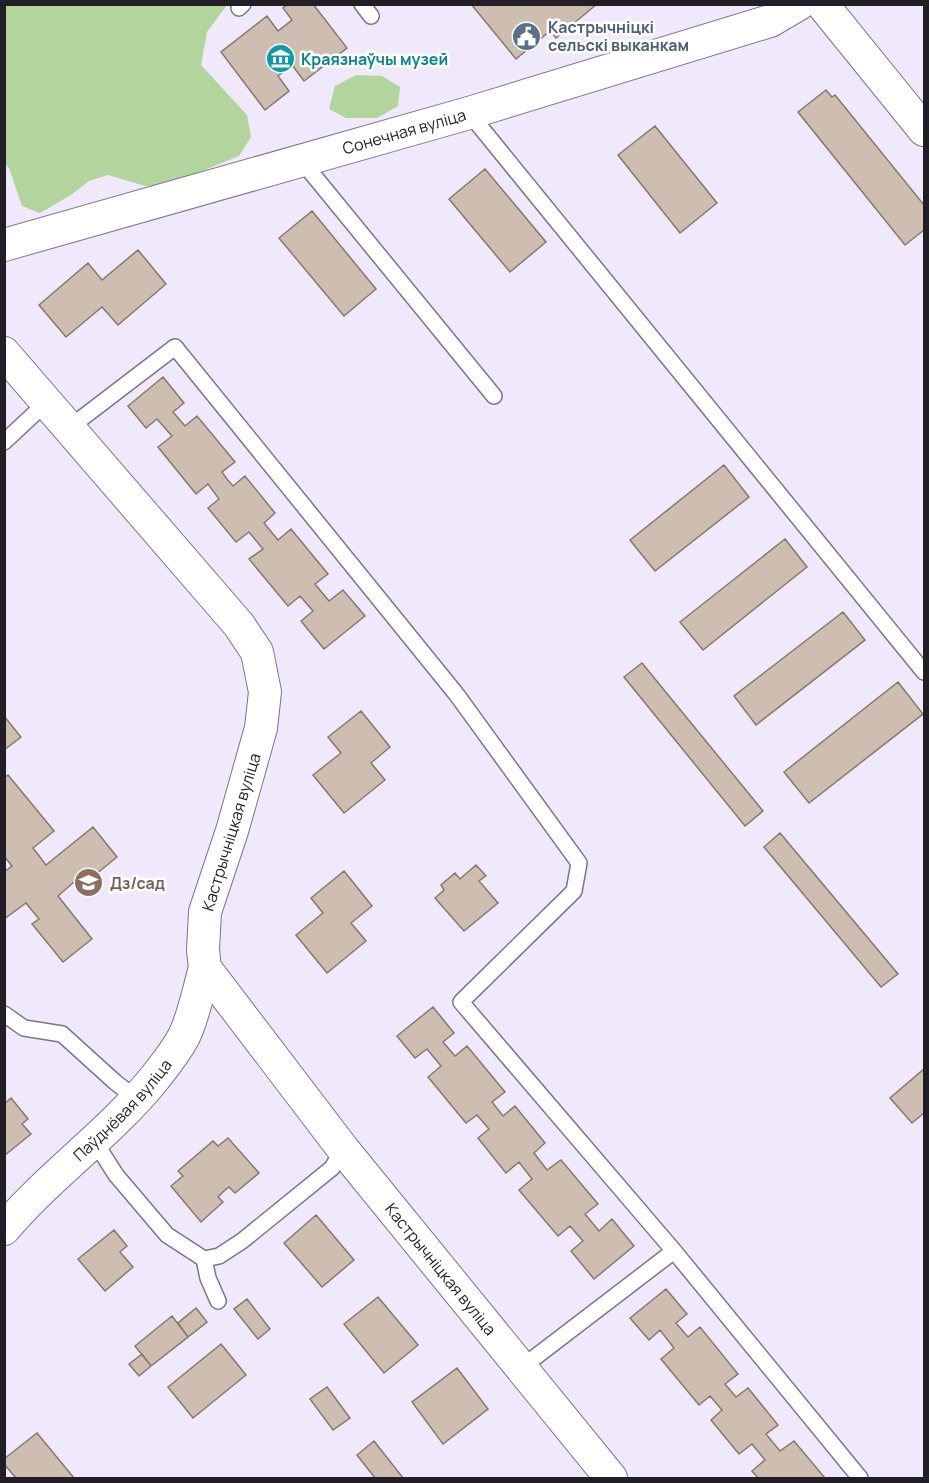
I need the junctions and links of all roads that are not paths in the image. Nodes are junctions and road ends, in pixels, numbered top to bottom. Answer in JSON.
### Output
{"nodes":[{"id":1,"x":799,"y":4,"type":"edge"},
{"id":2,"x":822,"y":4,"type":"edge"},
{"id":3,"x":470,"y":113,"type":"junction"},
{"id":4,"x":924,"y":130,"type":"edge"},
{"id":5,"x":301,"y":160,"type":"junction"},
{"id":6,"x":4,"y":245,"type":"edge"},
{"id":7,"x":4,"y":353,"type":"edge"},
{"id":8,"x":494,"y":396,"type":"dead end"},
{"id":9,"x":47,"y":402,"type":"junction"},
{"id":10,"x":69,"y":428,"type":"junction"},
{"id":11,"x":4,"y":442,"type":"edge"},
{"id":12,"x":924,"y":672,"type":"edge"},
{"id":13,"x":205,"y":968,"type":"junction"},
{"id":14,"x":4,"y":1014,"type":"edge"},
{"id":15,"x":137,"y":1099,"type":"junction"},
{"id":16,"x":95,"y":1142,"type":"junction"},
{"id":17,"x":343,"y":1149,"type":"junction"},
{"id":18,"x":4,"y":1229,"type":"edge"},
{"id":19,"x":674,"y":1251,"type":"junction"},
{"id":20,"x":204,"y":1259,"type":"junction"},
{"id":21,"x":219,"y":1301,"type":"dead end"},
{"id":22,"x":521,"y":1368,"type":"junction"},
{"id":23,"x":611,"y":1479,"type":"edge"},
{"id":24,"x":861,"y":1479,"type":"edge"}],
"edges":[{"from":1,"to":3,"type":"street","name":"Сонечная вуліца"},
{"from":2,"to":4,"type":"street"},
{"from":3,"to":5,"type":"street","name":"Сонечная вуліца"},
{"from":3,"to":12,"type":"lane"},
{"from":5,"to":6,"type":"street","name":"Сонечная вуліца"},
{"from":5,"to":8,"type":"lane"},
{"from":7,"to":9,"type":"street","name":"Кастрычніцкая вуліца"},
{"from":9,"to":10,"type":"street","name":"Кастрычніцкая вуліца"},
{"from":9,"to":11,"type":"lane"},
{"from":10,"to":13,"type":"street","name":"Кастрычніцкая вуліца"},
{"from":10,"to":19,"type":"lane"},
{"from":13,"to":15,"type":"street","name":"Паўднёвая вуліца"},
{"from":13,"to":17,"type":"street","name":"Кастрычніцкая вуліца"},
{"from":14,"to":15,"type":"lane"},
{"from":15,"to":16,"type":"street","name":"Паўднёвая вуліца"},
{"from":16,"to":18,"type":"street","name":"Паўднёвая вуліца"},
{"from":16,"to":20,"type":"lane"},
{"from":17,"to":20,"type":"lane"},
{"from":17,"to":22,"type":"street","name":"Кастрычніцкая вуліца"},
{"from":19,"to":22,"type":"lane"},
{"from":19,"to":24,"type":"lane"},
{"from":20,"to":21,"type":"lane"},
{"from":22,"to":23,"type":"street","name":"Кастрычніцкая вуліца"}]}
